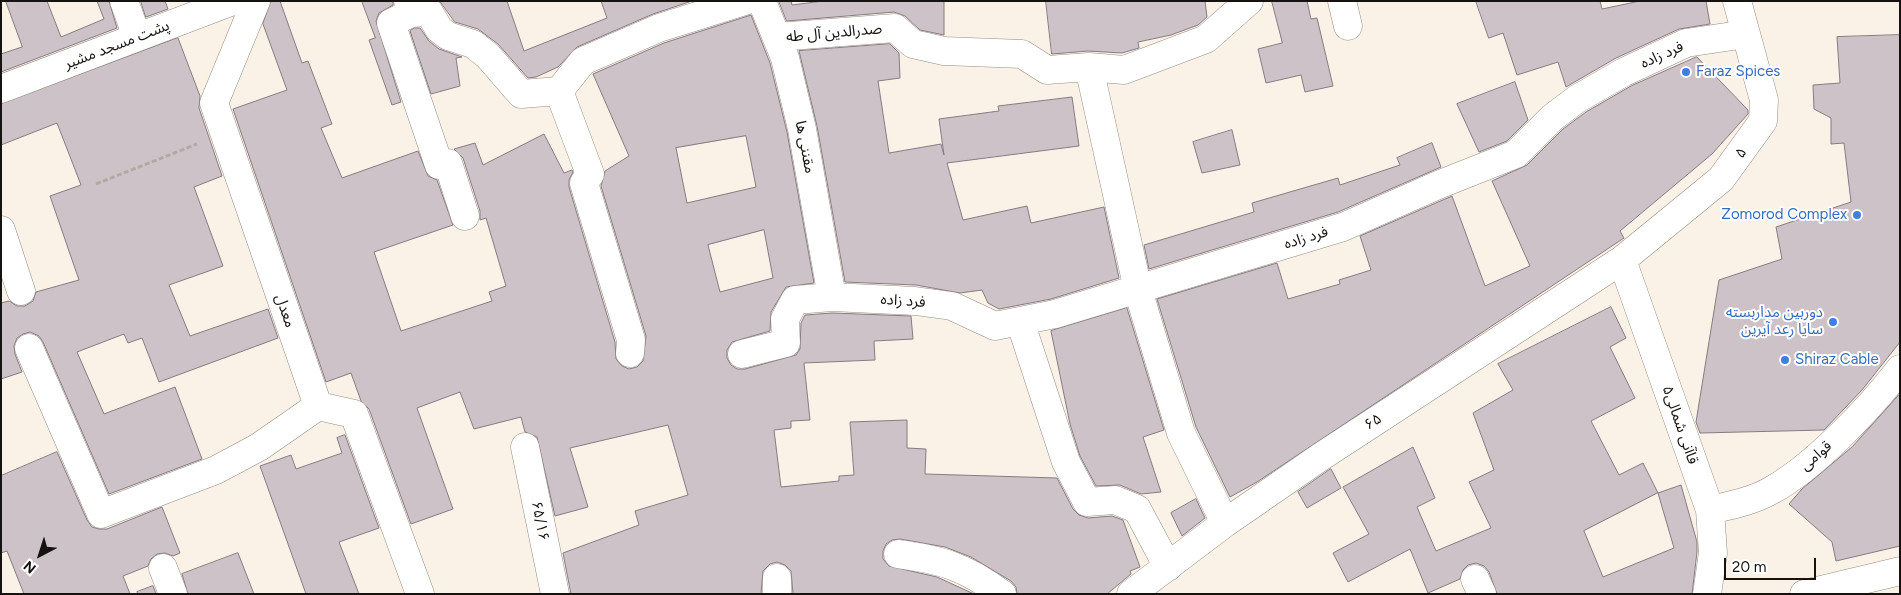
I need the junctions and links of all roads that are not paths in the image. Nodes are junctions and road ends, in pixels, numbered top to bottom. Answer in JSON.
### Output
{"nodes":[{"id":1,"x":124,"y":1,"type":"edge"},
{"id":2,"x":233,"y":1,"type":"edge"},
{"id":3,"x":256,"y":1,"type":"edge"},
{"id":4,"x":745,"y":1,"type":"edge"},
{"id":5,"x":760,"y":1,"type":"edge"},
{"id":6,"x":1249,"y":1,"type":"edge"},
{"id":7,"x":1737,"y":1,"type":"edge"},
{"id":8,"x":410,"y":7,"type":"edge"},
{"id":9,"x":1746,"y":34,"type":"junction"},
{"id":10,"x":138,"y":37,"type":"junction"},
{"id":11,"x":777,"y":38,"type":"junction"},
{"id":12,"x":1088,"y":66,"type":"junction"},
{"id":13,"x":1,"y":90,"type":"edge"},
{"id":14,"x":559,"y":91,"type":"junction"},
{"id":15,"x":464,"y":216,"type":"dead end"},
{"id":16,"x":1,"y":230,"type":"edge"},
{"id":17,"x":1622,"y":260,"type":"junction"},
{"id":18,"x":1138,"y":290,"type":"junction"},
{"id":19,"x":21,"y":291,"type":"dead end"},
{"id":20,"x":832,"y":297,"type":"junction"},
{"id":21,"x":1020,"y":321,"type":"junction"},
{"id":22,"x":29,"y":348,"type":"dead end"},
{"id":23,"x":630,"y":353,"type":"dead end"},
{"id":24,"x":742,"y":354,"type":"dead end"},
{"id":25,"x":1900,"y":369,"type":"edge"},
{"id":26,"x":318,"y":406,"type":"junction"},
{"id":27,"x":525,"y":447,"type":"dead end"},
{"id":28,"x":1710,"y":510,"type":"junction"},
{"id":29,"x":1225,"y":523,"type":"junction"},
{"id":30,"x":898,"y":554,"type":"dead end"},
{"id":31,"x":1168,"y":567,"type":"junction"},
{"id":32,"x":163,"y":568,"type":"dead end"},
{"id":33,"x":1900,"y":571,"type":"edge"},
{"id":34,"x":173,"y":594,"type":"edge"},
{"id":35,"x":420,"y":594,"type":"edge"},
{"id":36,"x":555,"y":594,"type":"edge"},
{"id":37,"x":1002,"y":594,"type":"edge"},
{"id":38,"x":1130,"y":594,"type":"edge"},
{"id":39,"x":1708,"y":594,"type":"edge"},
{"id":40,"x":1804,"y":594,"type":"edge"}],
"edges":[{"from":1,"to":10,"type":"street"},
{"from":2,"to":10,"type":"street","name":"پشت مسجد مشیر"},
{"from":3,"to":26,"type":"street","name":"معدل"},
{"from":4,"to":14,"type":"street"},
{"from":5,"to":11,"type":"street","name":"مقننی ها"},
{"from":6,"to":12,"type":"street","name":"صدرالدین آل طه"},
{"from":7,"to":9,"type":"street","name":"۵"},
{"from":8,"to":14,"type":"street"},
{"from":8,"to":15,"type":"street"},
{"from":9,"to":17,"type":"street","name":"۵"},
{"from":9,"to":18,"type":"street","name":"فرد زاده"},
{"from":10,"to":13,"type":"street","name":"پشت مسجد مشیر"},
{"from":11,"to":12,"type":"street","name":"صدرالدین آل طه"},
{"from":11,"to":20,"type":"street","name":"مقننی ها"},
{"from":12,"to":18,"type":"street"},
{"from":14,"to":23,"type":"street"},
{"from":16,"to":19,"type":"street"},
{"from":17,"to":28,"type":"street","name":"قاآنی شمالی۵"},
{"from":17,"to":29,"type":"street","name":"۶۵"},
{"from":18,"to":21,"type":"street","name":"فرد زاده"},
{"from":18,"to":29,"type":"street"},
{"from":20,"to":21,"type":"street","name":"فرد زاده"},
{"from":20,"to":24,"type":"street","name":"فرد زاده"},
{"from":21,"to":31,"type":"street"},
{"from":22,"to":26,"type":"street"},
{"from":25,"to":28,"type":"street","name":"قوامی"},
{"from":26,"to":35,"type":"street"},
{"from":27,"to":36,"type":"street","name":"۶۵/۱۶"},
{"from":28,"to":39,"type":"street","name":"قاآنی شمالی۵"},
{"from":29,"to":31,"type":"street","name":"۶۵"},
{"from":30,"to":37,"type":"street"},
{"from":31,"to":38,"type":"street","name":"۶۵"},
{"from":32,"to":34,"type":"street"},
{"from":33,"to":40,"type":"street"}]}
